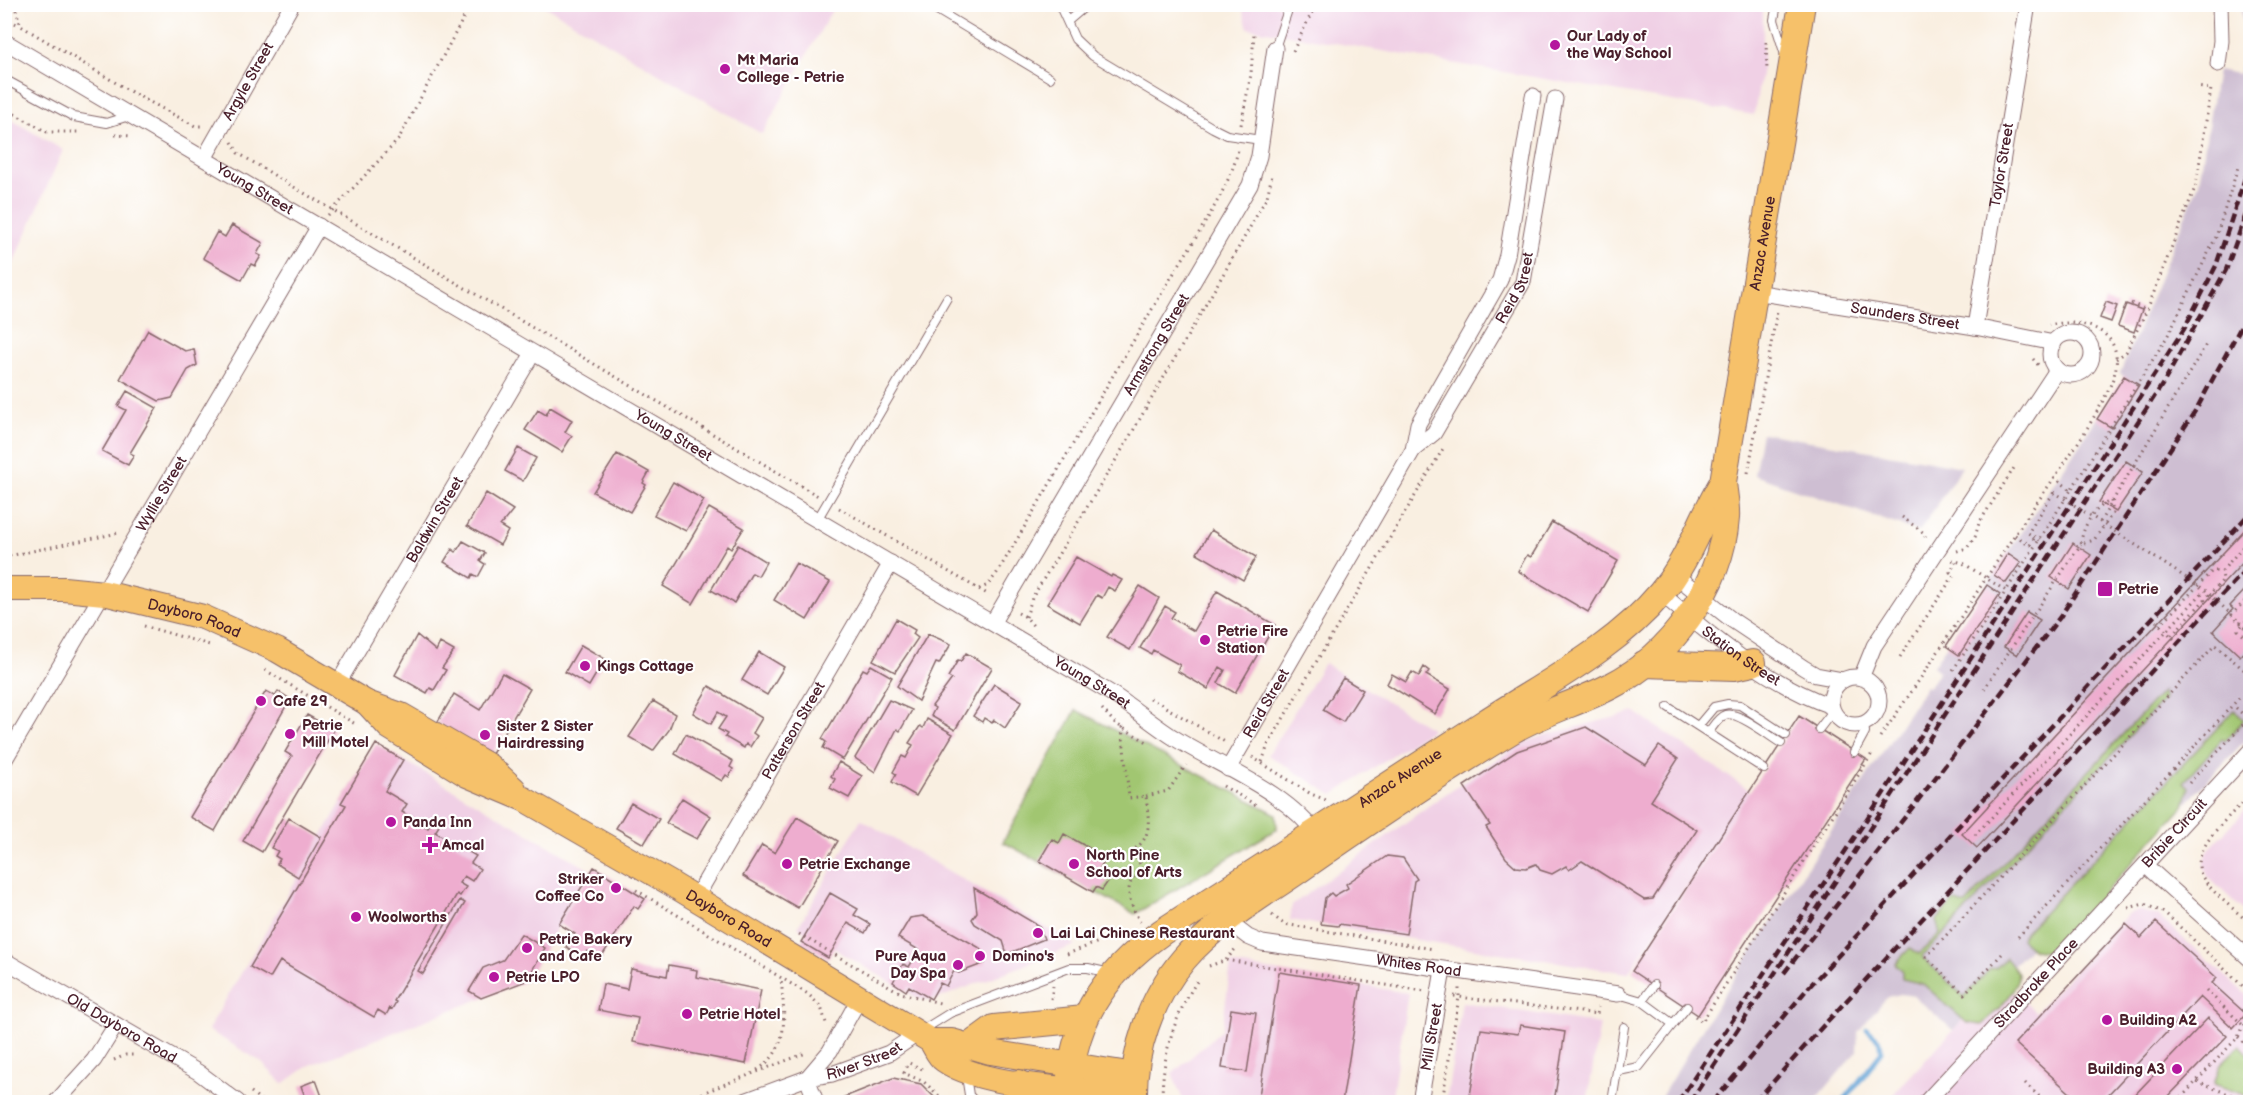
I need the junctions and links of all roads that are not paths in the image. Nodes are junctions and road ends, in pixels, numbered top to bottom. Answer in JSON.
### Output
{"nodes":[{"id":1,"x":292,"y":4,"type":"edge"},
{"id":2,"x":927,"y":4,"type":"edge"},
{"id":3,"x":1059,"y":4,"type":"edge"},
{"id":4,"x":1088,"y":4,"type":"edge"},
{"id":5,"x":1290,"y":4,"type":"edge"},
{"id":6,"x":1777,"y":4,"type":"edge"},
{"id":7,"x":1802,"y":4,"type":"edge"},
{"id":8,"x":2028,"y":4,"type":"edge"},
{"id":9,"x":2220,"y":4,"type":"edge"},
{"id":10,"x":1068,"y":21,"type":"junction"},
{"id":11,"x":4,"y":41,"type":"edge"},
{"id":12,"x":1275,"y":48,"type":"joint"},
{"id":13,"x":2218,"y":64,"type":"dead end"},
{"id":14,"x":1778,"y":76,"type":"junction"},
{"id":15,"x":1050,"y":78,"type":"dead end"},
{"id":16,"x":4,"y":79,"type":"edge"},
{"id":17,"x":1533,"y":96,"type":"dead end"},
{"id":18,"x":1555,"y":99,"type":"dead end"},
{"id":19,"x":131,"y":115,"type":"junction"},
{"id":20,"x":1261,"y":140,"type":"junction"},
{"id":21,"x":205,"y":157,"type":"junction"},
{"id":22,"x":319,"y":225,"type":"junction"},
{"id":23,"x":1755,"y":292,"type":"junction"},
{"id":24,"x":947,"y":298,"type":"dead end"},
{"id":25,"x":1975,"y":327,"type":"junction"},
{"id":26,"x":2054,"y":343,"type":"junction"},
{"id":27,"x":534,"y":353,"type":"junction"},
{"id":28,"x":2057,"y":370,"type":"junction"},
{"id":29,"x":1413,"y":450,"type":"junction"},
{"id":30,"x":1723,"y":482,"type":"junction"},
{"id":31,"x":817,"y":520,"type":"junction"},
{"id":32,"x":891,"y":563,"type":"junction"},
{"id":33,"x":1668,"y":584,"type":"junction"},
{"id":34,"x":4,"y":589,"type":"edge"},
{"id":35,"x":104,"y":593,"type":"junction"},
{"id":36,"x":1695,"y":606,"type":"junction"},
{"id":37,"x":993,"y":622,"type":"junction"},
{"id":38,"x":1753,"y":663,"type":"junction"},
{"id":39,"x":1644,"y":664,"type":"junction"},
{"id":40,"x":1861,"y":678,"type":"junction"},
{"id":41,"x":1844,"y":680,"type":"junction"},
{"id":42,"x":337,"y":686,"type":"junction"},
{"id":43,"x":1668,"y":707,"type":"dead end"},
{"id":44,"x":1832,"y":709,"type":"junction"},
{"id":45,"x":1864,"y":724,"type":"junction"},
{"id":46,"x":1698,"y":726,"type":"junction"},
{"id":47,"x":1819,"y":729,"type":"dead end"},
{"id":48,"x":1708,"y":733,"type":"junction"},
{"id":49,"x":1786,"y":735,"type":"dead end"},
{"id":50,"x":1781,"y":743,"type":"dead end"},
{"id":51,"x":2250,"y":751,"type":"edge"},
{"id":52,"x":1854,"y":752,"type":"dead end"},
{"id":53,"x":4,"y":761,"type":"edge"},
{"id":54,"x":1764,"y":769,"type":"dead end"},
{"id":55,"x":1228,"y":770,"type":"junction"},
{"id":56,"x":1322,"y":842,"type":"junction"},
{"id":57,"x":2145,"y":865,"type":"junction"},
{"id":58,"x":695,"y":898,"type":"junction"},
{"id":59,"x":1227,"y":921,"type":"junction"},
{"id":60,"x":2250,"y":959,"type":"edge"},
{"id":61,"x":4,"y":960,"type":"edge"},
{"id":62,"x":1443,"y":970,"type":"junction"},
{"id":63,"x":1113,"y":974,"type":"junction"},
{"id":64,"x":1654,"y":985,"type":"dead end"},
{"id":65,"x":1618,"y":994,"type":"joint"},
{"id":66,"x":859,"y":999,"type":"junction"},
{"id":67,"x":1642,"y":1001,"type":"junction"},
{"id":68,"x":1686,"y":1008,"type":"road end"},
{"id":69,"x":1084,"y":1019,"type":"junction"},
{"id":70,"x":1673,"y":1024,"type":"junction"},
{"id":71,"x":116,"y":1025,"type":"junction"},
{"id":72,"x":1624,"y":1027,"type":"dead end"},
{"id":73,"x":924,"y":1037,"type":"junction"},
{"id":74,"x":966,"y":1058,"type":"junction"},
{"id":75,"x":1618,"y":1071,"type":"junction"},
{"id":76,"x":807,"y":1078,"type":"junction"},
{"id":77,"x":1070,"y":1085,"type":"edge"},
{"id":78,"x":1134,"y":1091,"type":"edge"},
{"id":79,"x":1022,"y":1093,"type":"edge"},
{"id":80,"x":56,"y":1102,"type":"edge"},
{"id":81,"x":238,"y":1102,"type":"edge"},
{"id":82,"x":742,"y":1102,"type":"edge"},
{"id":83,"x":816,"y":1102,"type":"edge"},
{"id":84,"x":975,"y":1102,"type":"edge"},
{"id":85,"x":1420,"y":1102,"type":"edge"},
{"id":86,"x":1612,"y":1102,"type":"edge"},
{"id":87,"x":1926,"y":1102,"type":"edge"}],
"edges":[{"from":1,"to":21,"type":"street","name":"Argyle Street"},
{"from":2,"to":15,"type":"lane"},
{"from":3,"to":10,"type":"lane"},
{"from":4,"to":10,"type":"lane"},
{"from":5,"to":12,"type":"lane"},
{"from":6,"to":14,"type":"lane"},
{"from":7,"to":14,"type":"highway","name":"Anzac Avenue"},
{"from":8,"to":25,"type":"street","name":"Taylor Street"},
{"from":9,"to":13,"type":"street"},
{"from":10,"to":20,"type":"lane"},
{"from":11,"to":19,"type":"street","name":"Young Street"},
{"from":12,"to":20,"type":"street","name":"Armstrong Street"},
{"from":14,"to":23,"type":"highway","name":"Anzac Avenue"},
{"from":16,"to":19,"type":"lane"},
{"from":17,"to":29,"type":"street","name":"Reid Street"},
{"from":18,"to":29,"type":"street","name":"Reid Street"},
{"from":19,"to":21,"type":"street","name":"Young Street"},
{"from":20,"to":37,"type":"street","name":"Armstrong Street"},
{"from":21,"to":22,"type":"street","name":"Young Street"},
{"from":22,"to":27,"type":"street","name":"Young Street"},
{"from":22,"to":35,"type":"street","name":"Wyllie Street"},
{"from":23,"to":25,"type":"street","name":"Saunders Street"},
{"from":23,"to":30,"type":"highway","name":"Anzac Avenue"},
{"from":24,"to":31,"type":"lane"},
{"from":25,"to":26,"type":"street","name":"Saunders Street"},
{"from":26,"to":28,"type":"street"},
{"from":26,"to":28,"type":"street"},
{"from":27,"to":31,"type":"street","name":"Young Street"},
{"from":27,"to":42,"type":"street","name":"Baldwin Street"},
{"from":28,"to":40,"type":"street"},
{"from":29,"to":55,"type":"street","name":"Reid Street"},
{"from":30,"to":33,"type":"highway","name":"Anzac Avenue"},
{"from":30,"to":36,"type":"highway","name":"Anzac Avenue"},
{"from":31,"to":32,"type":"street","name":"Young Street"},
{"from":32,"to":37,"type":"street","name":"Young Street"},
{"from":32,"to":58,"type":"street","name":"Patterson Street"},
{"from":33,"to":36,"type":"street","name":"Station Street"},
{"from":33,"to":36,"type":"street","name":"Station Street"},
{"from":33,"to":56,"type":"highway","name":"Anzac Avenue"},
{"from":34,"to":35,"type":"main road","name":"Dayboro Road"},
{"from":35,"to":42,"type":"main road","name":"Dayboro Road"},
{"from":35,"to":53,"type":"street","name":"Wyllie Street"},
{"from":36,"to":38,"type":"street","name":"Station Street"},
{"from":36,"to":39,"type":"highway","name":"Anzac Avenue"},
{"from":36,"to":41,"type":"street","name":"Station Street"},
{"from":37,"to":55,"type":"street","name":"Young Street"},
{"from":38,"to":39,"type":"highway"},
{"from":38,"to":44,"type":"street","name":"Station Street"},
{"from":39,"to":56,"type":"highway","name":"Anzac Avenue"},
{"from":40,"to":41,"type":"street"},
{"from":40,"to":45,"type":"street"},
{"from":41,"to":44,"type":"street"},
{"from":42,"to":58,"type":"main road","name":"Dayboro Road"},
{"from":43,"to":46,"type":"lane"},
{"from":44,"to":45,"type":"street"},
{"from":44,"to":47,"type":"lane"},
{"from":45,"to":52,"type":"lane"},
{"from":46,"to":48,"type":"lane"},
{"from":46,"to":49,"type":"lane"},
{"from":48,"to":50,"type":"lane"},
{"from":48,"to":54,"type":"lane"},
{"from":51,"to":57,"type":"street","name":"Bribie Circuit"},
{"from":55,"to":56,"type":"street","name":"Young Street"},
{"from":56,"to":59,"type":"highway","name":"Anzac Avenue"},
{"from":56,"to":63,"type":"highway","name":"Anzac Avenue"},
{"from":57,"to":60,"type":"street","name":"Bribie Circuit"},
{"from":57,"to":87,"type":"street","name":"Stradbroke Place"},
{"from":58,"to":66,"type":"main road","name":"Dayboro Road"},
{"from":59,"to":62,"type":"street","name":"Whites Road"},
{"from":59,"to":78,"type":"highway","name":"Anzac Avenue"},
{"from":61,"to":71,"type":"street","name":"Old Dayboro Road"},
{"from":62,"to":65,"type":"street","name":"Whites Road"},
{"from":62,"to":85,"type":"street","name":"Mill Street"},
{"from":63,"to":69,"type":"highway","name":"Anzac Avenue"},
{"from":63,"to":73,"type":"lane"},
{"from":64,"to":67,"type":"lane"},
{"from":65,"to":67,"type":"lane"},
{"from":66,"to":73,"type":"main road","name":"Dayboro Road"},
{"from":66,"to":76,"type":"street","name":"River Street"},
{"from":67,"to":70,"type":"lane"},
{"from":68,"to":70,"type":"lane"},
{"from":69,"to":74,"type":"highway"},
{"from":69,"to":77,"type":"highway","name":"Anzac Avenue"},
{"from":70,"to":75,"type":"lane"},
{"from":71,"to":80,"type":"street"},
{"from":71,"to":81,"type":"street","name":"Old Dayboro Road"},
{"from":72,"to":75,"type":"lane"},
{"from":73,"to":74,"type":"main road","name":"Dayboro Road"},
{"from":73,"to":76,"type":"street","name":"River Street"},
{"from":74,"to":77,"type":"main road","name":"Dayboro Road"},
{"from":74,"to":79,"type":"main road","name":"Dayboro Road"},
{"from":74,"to":84,"type":"lane"},
{"from":75,"to":86,"type":"lane"},
{"from":76,"to":82,"type":"street","name":"River Street"},
{"from":76,"to":83,"type":"street"},
{"from":77,"to":78,"type":"main road","name":"Dayboro Road"},
{"from":77,"to":79,"type":"main road","name":"Dayboro Road"}]}
